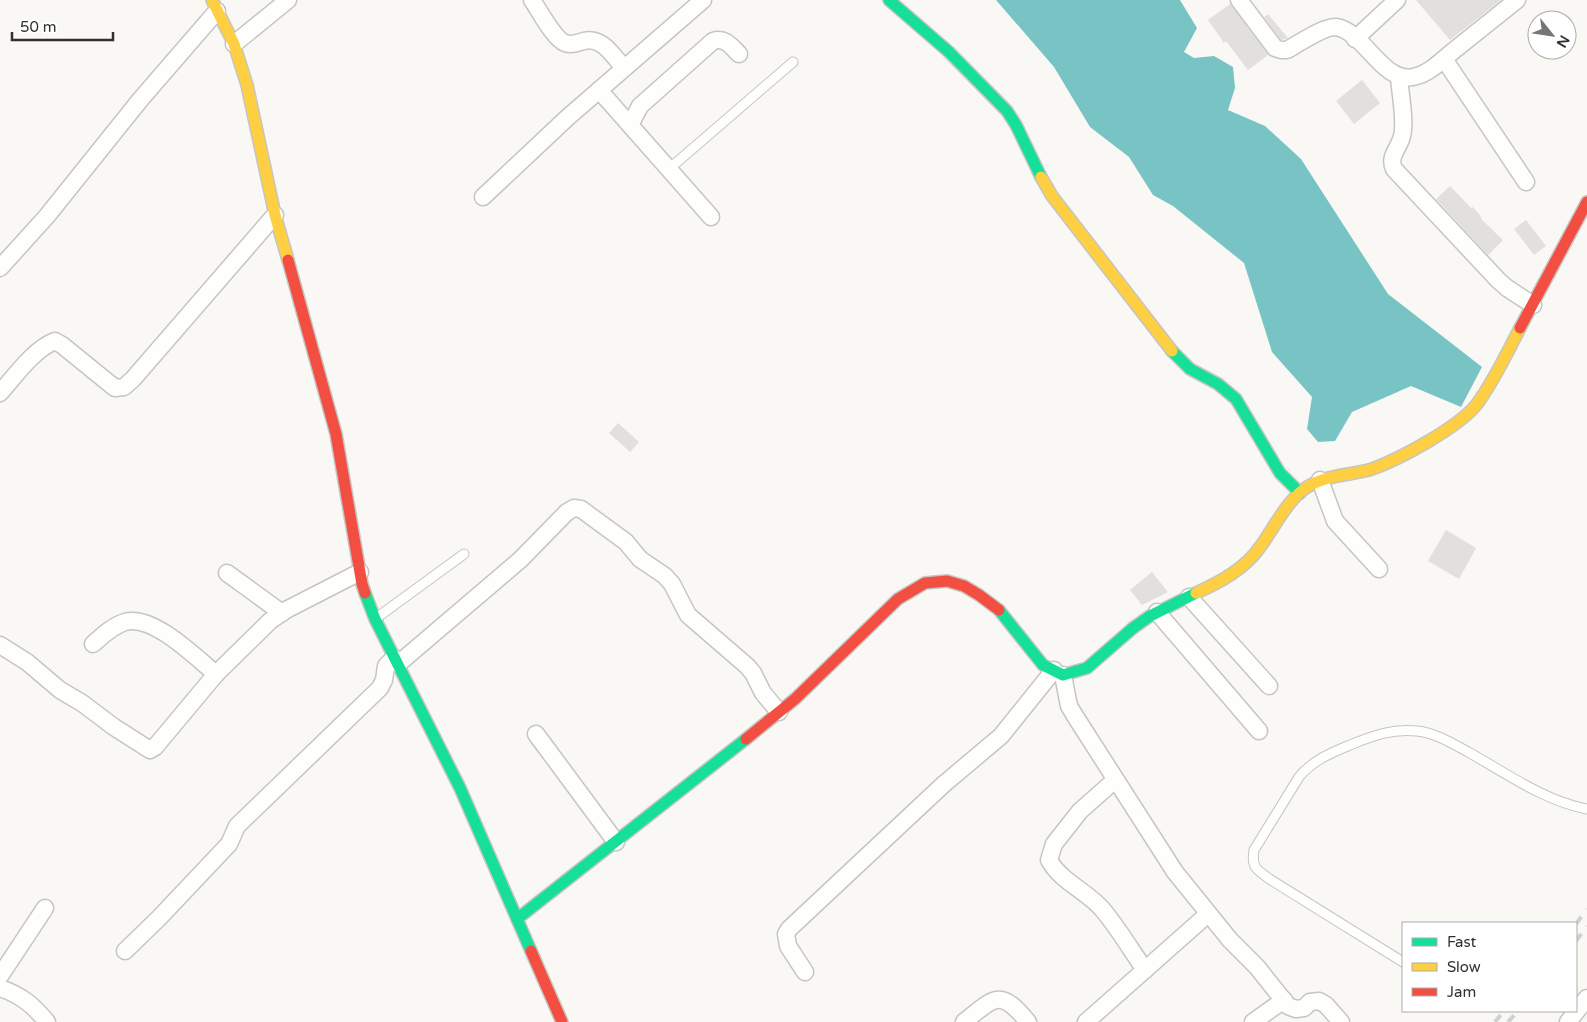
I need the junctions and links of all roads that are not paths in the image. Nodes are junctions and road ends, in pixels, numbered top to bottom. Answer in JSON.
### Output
{"nodes":[{"id":1,"x":288,"y":0,"type":"edge"},
{"id":2,"x":532,"y":0,"type":"edge"},
{"id":3,"x":703,"y":0,"type":"edge"},
{"id":4,"x":889,"y":0,"type":"edge"},
{"id":5,"x":1239,"y":0,"type":"edge"},
{"id":6,"x":1397,"y":0,"type":"edge"},
{"id":7,"x":1517,"y":0,"type":"edge"},
{"id":8,"x":215,"y":5,"type":"edge"},
{"id":9,"x":1355,"y":39,"type":"junction"},
{"id":10,"x":234,"y":44,"type":"junction"},
{"id":11,"x":739,"y":54,"type":"dead end"},
{"id":12,"x":1444,"y":59,"type":"junction"},
{"id":13,"x":792,"y":62,"type":"dead end"},
{"id":14,"x":624,"y":68,"type":"junction"},
{"id":15,"x":1399,"y":77,"type":"junction"},
{"id":16,"x":599,"y":90,"type":"junction"},
{"id":17,"x":630,"y":125,"type":"junction"},
{"id":18,"x":669,"y":169,"type":"junction"},
{"id":19,"x":1526,"y":182,"type":"dead end"},
{"id":20,"x":483,"y":197,"type":"dead end"},
{"id":21,"x":1587,"y":202,"type":"edge"},
{"id":22,"x":275,"y":215,"type":"junction"},
{"id":23,"x":711,"y":217,"type":"dead end"},
{"id":24,"x":0,"y":268,"type":"edge"},
{"id":25,"x":1533,"y":305,"type":"junction"},
{"id":26,"x":0,"y":393,"type":"edge"},
{"id":27,"x":1320,"y":480,"type":"junction"},
{"id":28,"x":1300,"y":493,"type":"junction"},
{"id":29,"x":464,"y":554,"type":"dead end"},
{"id":30,"x":1379,"y":569,"type":"dead end"},
{"id":31,"x":360,"y":572,"type":"junction"},
{"id":32,"x":227,"y":573,"type":"dead end"},
{"id":33,"x":1189,"y":597,"type":"junction"},
{"id":34,"x":282,"y":612,"type":"junction"},
{"id":35,"x":1157,"y":612,"type":"junction"},
{"id":36,"x":375,"y":619,"type":"junction"},
{"id":37,"x":93,"y":644,"type":"dead end"},
{"id":38,"x":0,"y":645,"type":"edge"},
{"id":39,"x":396,"y":661,"type":"junction"},
{"id":40,"x":1059,"y":673,"type":"junction"},
{"id":41,"x":216,"y":674,"type":"junction"},
{"id":42,"x":1269,"y":686,"type":"dead end"},
{"id":43,"x":779,"y":712,"type":"junction"},
{"id":44,"x":1259,"y":731,"type":"dead end"},
{"id":45,"x":536,"y":734,"type":"dead end"},
{"id":46,"x":1115,"y":780,"type":"junction"},
{"id":47,"x":1587,"y":809,"type":"edge"},
{"id":48,"x":616,"y":842,"type":"junction"},
{"id":49,"x":46,"y":908,"type":"dead end"},
{"id":50,"x":1208,"y":914,"type":"junction"},
{"id":51,"x":517,"y":919,"type":"junction"},
{"id":52,"x":125,"y":951,"type":"dead end"},
{"id":53,"x":1402,"y":961,"type":"edge"},
{"id":54,"x":1145,"y":970,"type":"junction"},
{"id":55,"x":804,"y":972,"type":"dead end"},
{"id":56,"x":0,"y":976,"type":"edge"},
{"id":57,"x":0,"y":988,"type":"edge"},
{"id":58,"x":1587,"y":998,"type":"edge"},
{"id":59,"x":1284,"y":1000,"type":"junction"},
{"id":60,"x":1577,"y":1011,"type":"edge"},
{"id":61,"x":1576,"y":1012,"type":"edge"},
{"id":62,"x":47,"y":1022,"type":"edge"},
{"id":63,"x":562,"y":1022,"type":"edge"},
{"id":64,"x":964,"y":1022,"type":"edge"},
{"id":65,"x":1028,"y":1022,"type":"edge"},
{"id":66,"x":1086,"y":1022,"type":"edge"},
{"id":67,"x":1253,"y":1022,"type":"edge"},
{"id":68,"x":1341,"y":1022,"type":"edge"},
{"id":69,"x":1568,"y":1022,"type":"edge"}],
"edges":[{"from":1,"to":10,"type":"street"},
{"from":2,"to":14,"type":"street"},
{"from":3,"to":14,"type":"street"},
{"from":4,"to":28,"type":"street"},
{"from":5,"to":9,"type":"street"},
{"from":6,"to":9,"type":"street"},
{"from":7,"to":12,"type":"street"},
{"from":8,"to":10,"type":"street"},
{"from":8,"to":24,"type":"street"},
{"from":9,"to":15,"type":"street"},
{"from":10,"to":22,"type":"street"},
{"from":11,"to":17,"type":"street"},
{"from":12,"to":15,"type":"street"},
{"from":12,"to":19,"type":"street"},
{"from":13,"to":18,"type":"lane"},
{"from":14,"to":16,"type":"street"},
{"from":15,"to":25,"type":"street"},
{"from":16,"to":17,"type":"street"},
{"from":16,"to":20,"type":"street"},
{"from":17,"to":18,"type":"street"},
{"from":18,"to":23,"type":"street"},
{"from":21,"to":25,"type":"street"},
{"from":22,"to":26,"type":"street"},
{"from":22,"to":31,"type":"street"},
{"from":25,"to":27,"type":"street"},
{"from":27,"to":28,"type":"street"},
{"from":27,"to":30,"type":"street"},
{"from":28,"to":33,"type":"street"},
{"from":29,"to":36,"type":"lane"},
{"from":31,"to":34,"type":"street"},
{"from":31,"to":36,"type":"street"},
{"from":32,"to":34,"type":"street"},
{"from":33,"to":35,"type":"street"},
{"from":33,"to":42,"type":"street"},
{"from":34,"to":41,"type":"street"},
{"from":35,"to":40,"type":"street"},
{"from":35,"to":44,"type":"street"},
{"from":36,"to":39,"type":"street"},
{"from":37,"to":41,"type":"street"},
{"from":38,"to":41,"type":"street"},
{"from":39,"to":43,"type":"street"},
{"from":39,"to":51,"type":"street"},
{"from":39,"to":52,"type":"street"},
{"from":40,"to":43,"type":"street"},
{"from":40,"to":46,"type":"street"},
{"from":40,"to":55,"type":"street"},
{"from":43,"to":48,"type":"street"},
{"from":45,"to":48,"type":"street"},
{"from":46,"to":50,"type":"street"},
{"from":46,"to":54,"type":"street"},
{"from":47,"to":53,"type":"lane"},
{"from":48,"to":51,"type":"street"},
{"from":49,"to":56,"type":"street"},
{"from":50,"to":54,"type":"street"},
{"from":50,"to":59,"type":"street"},
{"from":51,"to":63,"type":"street"},
{"from":54,"to":66,"type":"street"},
{"from":57,"to":62,"type":"street"},
{"from":58,"to":60,"type":"street"},
{"from":59,"to":67,"type":"street"},
{"from":59,"to":68,"type":"street"},
{"from":61,"to":69,"type":"street"},
{"from":64,"to":65,"type":"street"}]}
